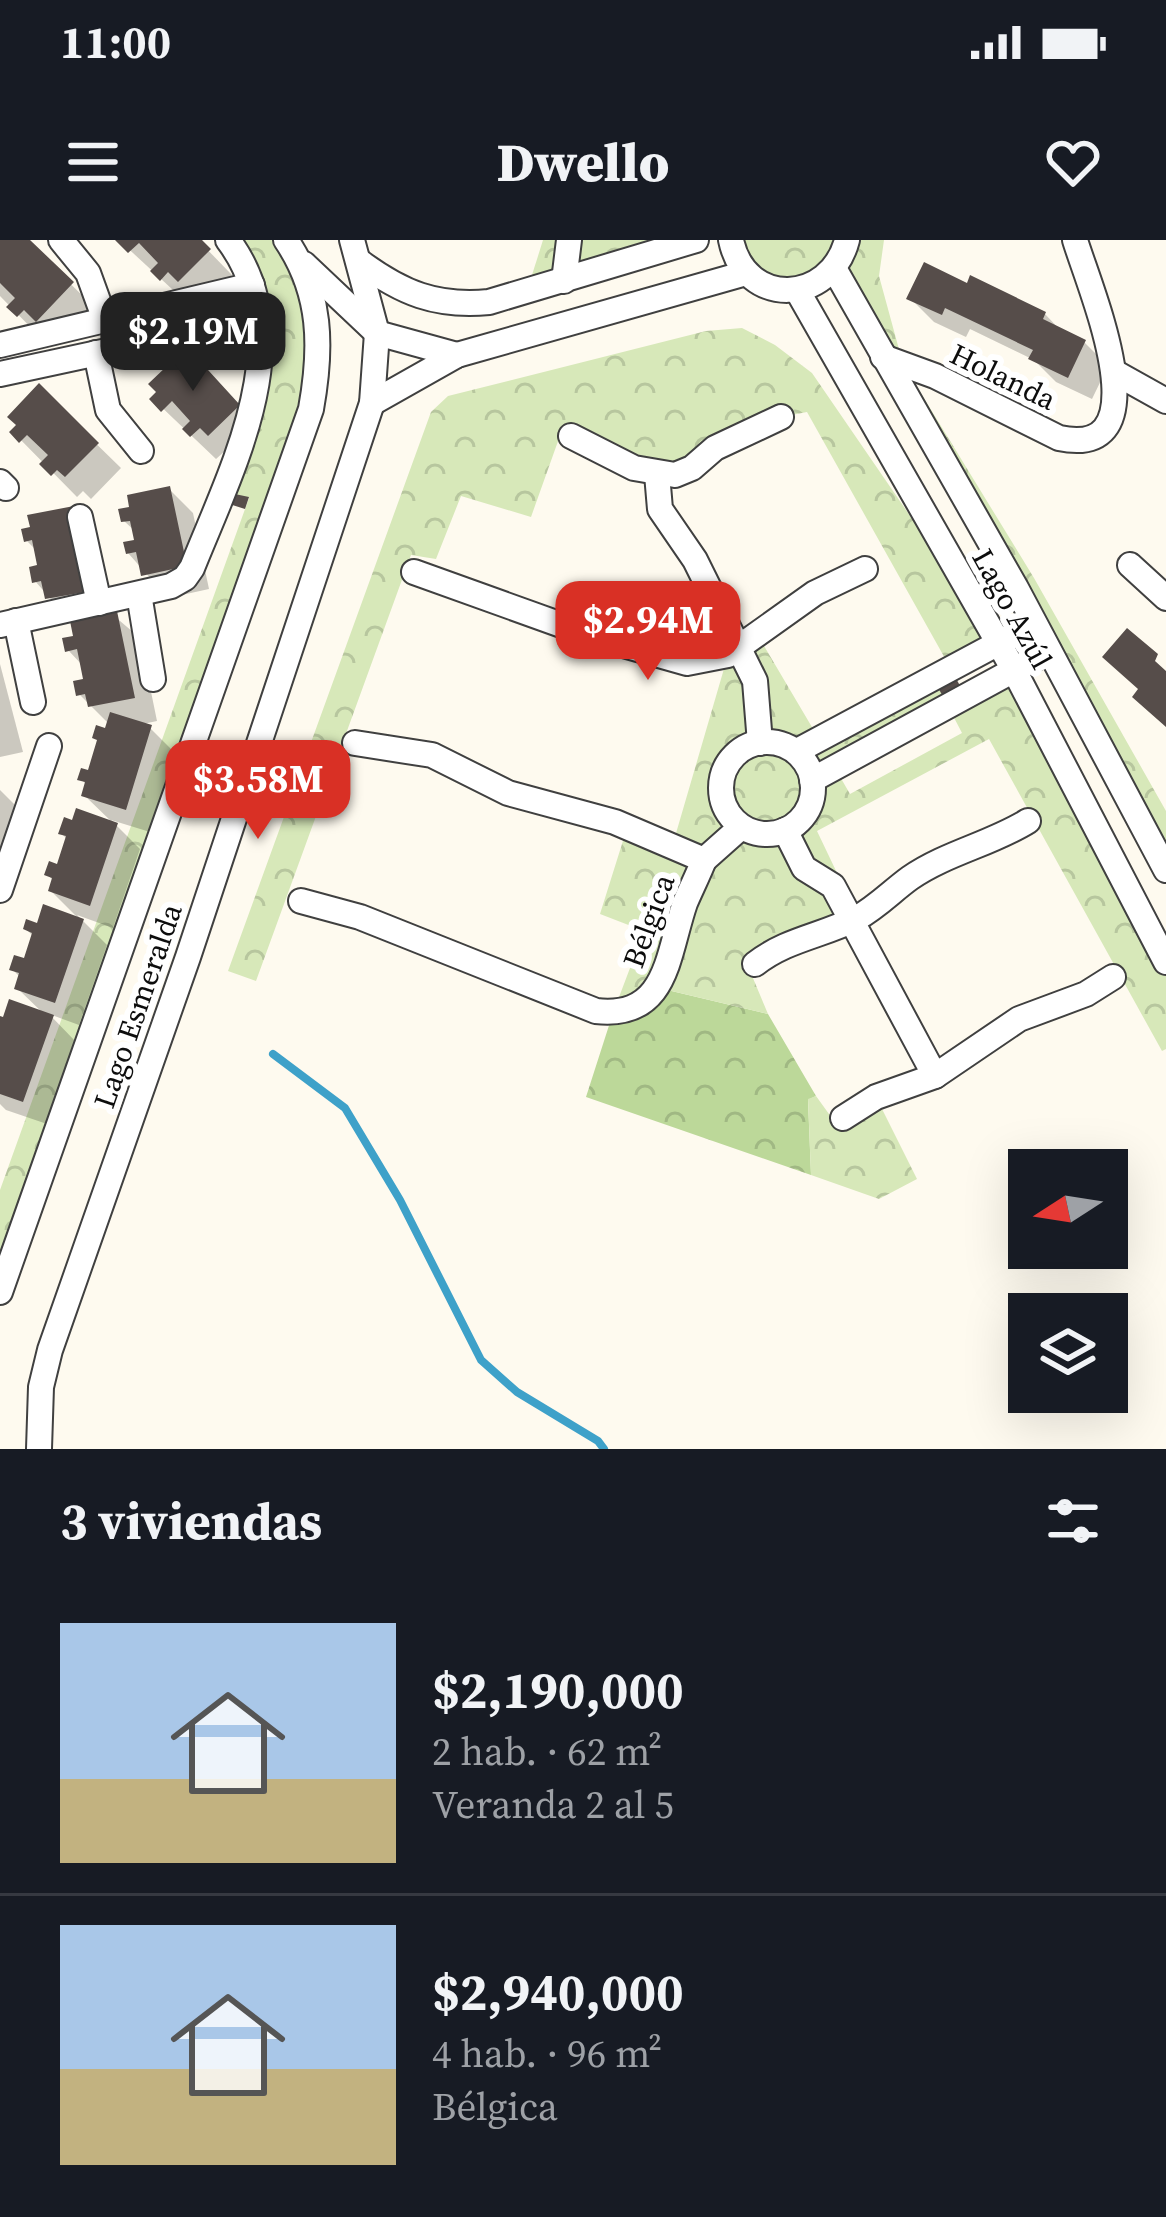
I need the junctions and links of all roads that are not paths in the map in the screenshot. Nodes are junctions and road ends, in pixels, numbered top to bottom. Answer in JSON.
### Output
{"nodes":[{"id":1,"x":62,"y":240,"type":"edge"},
{"id":2,"x":228,"y":240,"type":"edge"},
{"id":3,"x":569,"y":240,"type":"edge"},
{"id":4,"x":696,"y":240,"type":"edge"},
{"id":5,"x":731,"y":240,"type":"edge"},
{"id":6,"x":847,"y":240,"type":"edge"},
{"id":7,"x":1076,"y":240,"type":"edge"},
{"id":8,"x":292,"y":249,"type":"edge"},
{"id":9,"x":356,"y":251,"type":"edge"},
{"id":10,"x":835,"y":270,"type":"junction"},
{"id":11,"x":746,"y":273,"type":"junction"},
{"id":12,"x":564,"y":281,"type":"junction"},
{"id":13,"x":252,"y":285,"type":"junction"},
{"id":14,"x":797,"y":290,"type":"junction"},
{"id":15,"x":260,"y":318,"type":"junction"},
{"id":16,"x":105,"y":320,"type":"junction"},
{"id":17,"x":377,"y":333,"type":"junction"},
{"id":18,"x":0,"y":345,"type":"edge"},
{"id":19,"x":96,"y":353,"type":"junction"},
{"id":20,"x":457,"y":355,"type":"junction"},
{"id":21,"x":883,"y":357,"type":"junction"},
{"id":22,"x":1114,"y":372,"type":"junction"},
{"id":23,"x":0,"y":374,"type":"edge"},
{"id":24,"x":1166,"y":401,"type":"edge"},
{"id":25,"x":372,"y":403,"type":"junction"},
{"id":26,"x":781,"y":417,"type":"dead end"},
{"id":27,"x":571,"y":436,"type":"dead end"},
{"id":28,"x":141,"y":452,"type":"dead end"},
{"id":29,"x":657,"y":475,"type":"junction"},
{"id":30,"x":80,"y":517,"type":"dead end"},
{"id":31,"x":1130,"y":565,"type":"dead end"},
{"id":32,"x":865,"y":569,"type":"dead end"},
{"id":33,"x":414,"y":572,"type":"dead end"},
{"id":34,"x":139,"y":594,"type":"junction"},
{"id":35,"x":1166,"y":598,"type":"edge"},
{"id":36,"x":99,"y":603,"type":"junction"},
{"id":37,"x":8,"y":623,"type":"edge"},
{"id":38,"x":1034,"y":624,"type":"junction"},
{"id":39,"x":998,"y":644,"type":"junction"},
{"id":40,"x":740,"y":646,"type":"junction"},
{"id":41,"x":1049,"y":651,"type":"junction"},
{"id":42,"x":1014,"y":670,"type":"junction"},
{"id":43,"x":153,"y":679,"type":"dead end"},
{"id":44,"x":32,"y":702,"type":"dead end"},
{"id":45,"x":355,"y":742,"type":"dead end"},
{"id":46,"x":760,"y":743,"type":"junction"},
{"id":47,"x":49,"y":746,"type":"dead end"},
{"id":48,"x":797,"y":751,"type":"junction"},
{"id":49,"x":812,"y":780,"type":"junction"},
{"id":50,"x":1028,"y":821,"type":"dead end"},
{"id":51,"x":740,"y":828,"type":"junction"},
{"id":52,"x":785,"y":830,"type":"junction"},
{"id":53,"x":704,"y":860,"type":"junction"},
{"id":54,"x":1166,"y":870,"type":"edge"},
{"id":55,"x":0,"y":890,"type":"edge"},
{"id":56,"x":301,"y":901,"type":"dead end"},
{"id":57,"x":850,"y":921,"type":"junction"},
{"id":58,"x":1166,"y":962,"type":"edge"},
{"id":59,"x":755,"y":964,"type":"dead end"},
{"id":60,"x":1113,"y":977,"type":"dead end"},
{"id":61,"x":935,"y":1076,"type":"junction"},
{"id":62,"x":843,"y":1118,"type":"dead end"},
{"id":63,"x":0,"y":1292,"type":"edge"},
{"id":64,"x":39,"y":1449,"type":"edge"}],
"edges":[{"from":1,"to":16,"type":"street"},
{"from":2,"to":13,"type":"street"},
{"from":3,"to":12,"type":"street"},
{"from":4,"to":12,"type":"street"},
{"from":5,"to":11,"type":"street"},
{"from":6,"to":10,"type":"street"},
{"from":7,"to":22,"type":"street","name":"Holanda"},
{"from":8,"to":17,"type":"street"},
{"from":8,"to":63,"type":"street","name":"Lago Esmeralda"},
{"from":9,"to":12,"type":"street"},
{"from":9,"to":17,"type":"street","name":"Lago Esmeralda"},
{"from":10,"to":14,"type":"street"},
{"from":10,"to":21,"type":"street","name":"Lago Azúl"},
{"from":11,"to":14,"type":"street"},
{"from":11,"to":20,"type":"street"},
{"from":13,"to":15,"type":"street"},
{"from":13,"to":16,"type":"street"},
{"from":14,"to":39,"type":"street","name":"Lago Azúl"},
{"from":15,"to":19,"type":"street"},
{"from":15,"to":34,"type":"street"},
{"from":16,"to":18,"type":"street"},
{"from":17,"to":20,"type":"street"},
{"from":17,"to":25,"type":"street","name":"Lago Esmeralda"},
{"from":19,"to":23,"type":"street"},
{"from":19,"to":28,"type":"street"},
{"from":20,"to":25,"type":"street"},
{"from":21,"to":22,"type":"street","name":"Holanda"},
{"from":21,"to":38,"type":"street","name":"Lago Azúl"},
{"from":22,"to":24,"type":"street"},
{"from":25,"to":64,"type":"street","name":"Lago Esmeralda"},
{"from":26,"to":29,"type":"street"},
{"from":27,"to":29,"type":"street"},
{"from":29,"to":40,"type":"street"},
{"from":30,"to":36,"type":"street"},
{"from":31,"to":35,"type":"street"},
{"from":32,"to":40,"type":"street"},
{"from":33,"to":40,"type":"street"},
{"from":34,"to":36,"type":"street"},
{"from":34,"to":43,"type":"street"},
{"from":36,"to":37,"type":"street"},
{"from":37,"to":44,"type":"street"},
{"from":38,"to":39,"type":"street"},
{"from":38,"to":41,"type":"street","name":"Lago Azúl"},
{"from":39,"to":42,"type":"street","name":"Lago Azúl"},
{"from":39,"to":48,"type":"street"},
{"from":40,"to":46,"type":"street"},
{"from":41,"to":42,"type":"street"},
{"from":41,"to":54,"type":"street","name":"Lago Azúl"},
{"from":42,"to":49,"type":"street"},
{"from":42,"to":58,"type":"street","name":"Lago Azúl"},
{"from":45,"to":53,"type":"street","name":"Bélgica"},
{"from":46,"to":48,"type":"street"},
{"from":46,"to":51,"type":"street"},
{"from":47,"to":55,"type":"street"},
{"from":48,"to":49,"type":"street"},
{"from":49,"to":52,"type":"street"},
{"from":50,"to":57,"type":"street"},
{"from":51,"to":52,"type":"street"},
{"from":51,"to":53,"type":"street"},
{"from":52,"to":57,"type":"street"},
{"from":53,"to":56,"type":"street","name":"Bélgica"},
{"from":57,"to":59,"type":"street"},
{"from":57,"to":61,"type":"street"},
{"from":60,"to":61,"type":"street"},
{"from":61,"to":62,"type":"street"}]}
